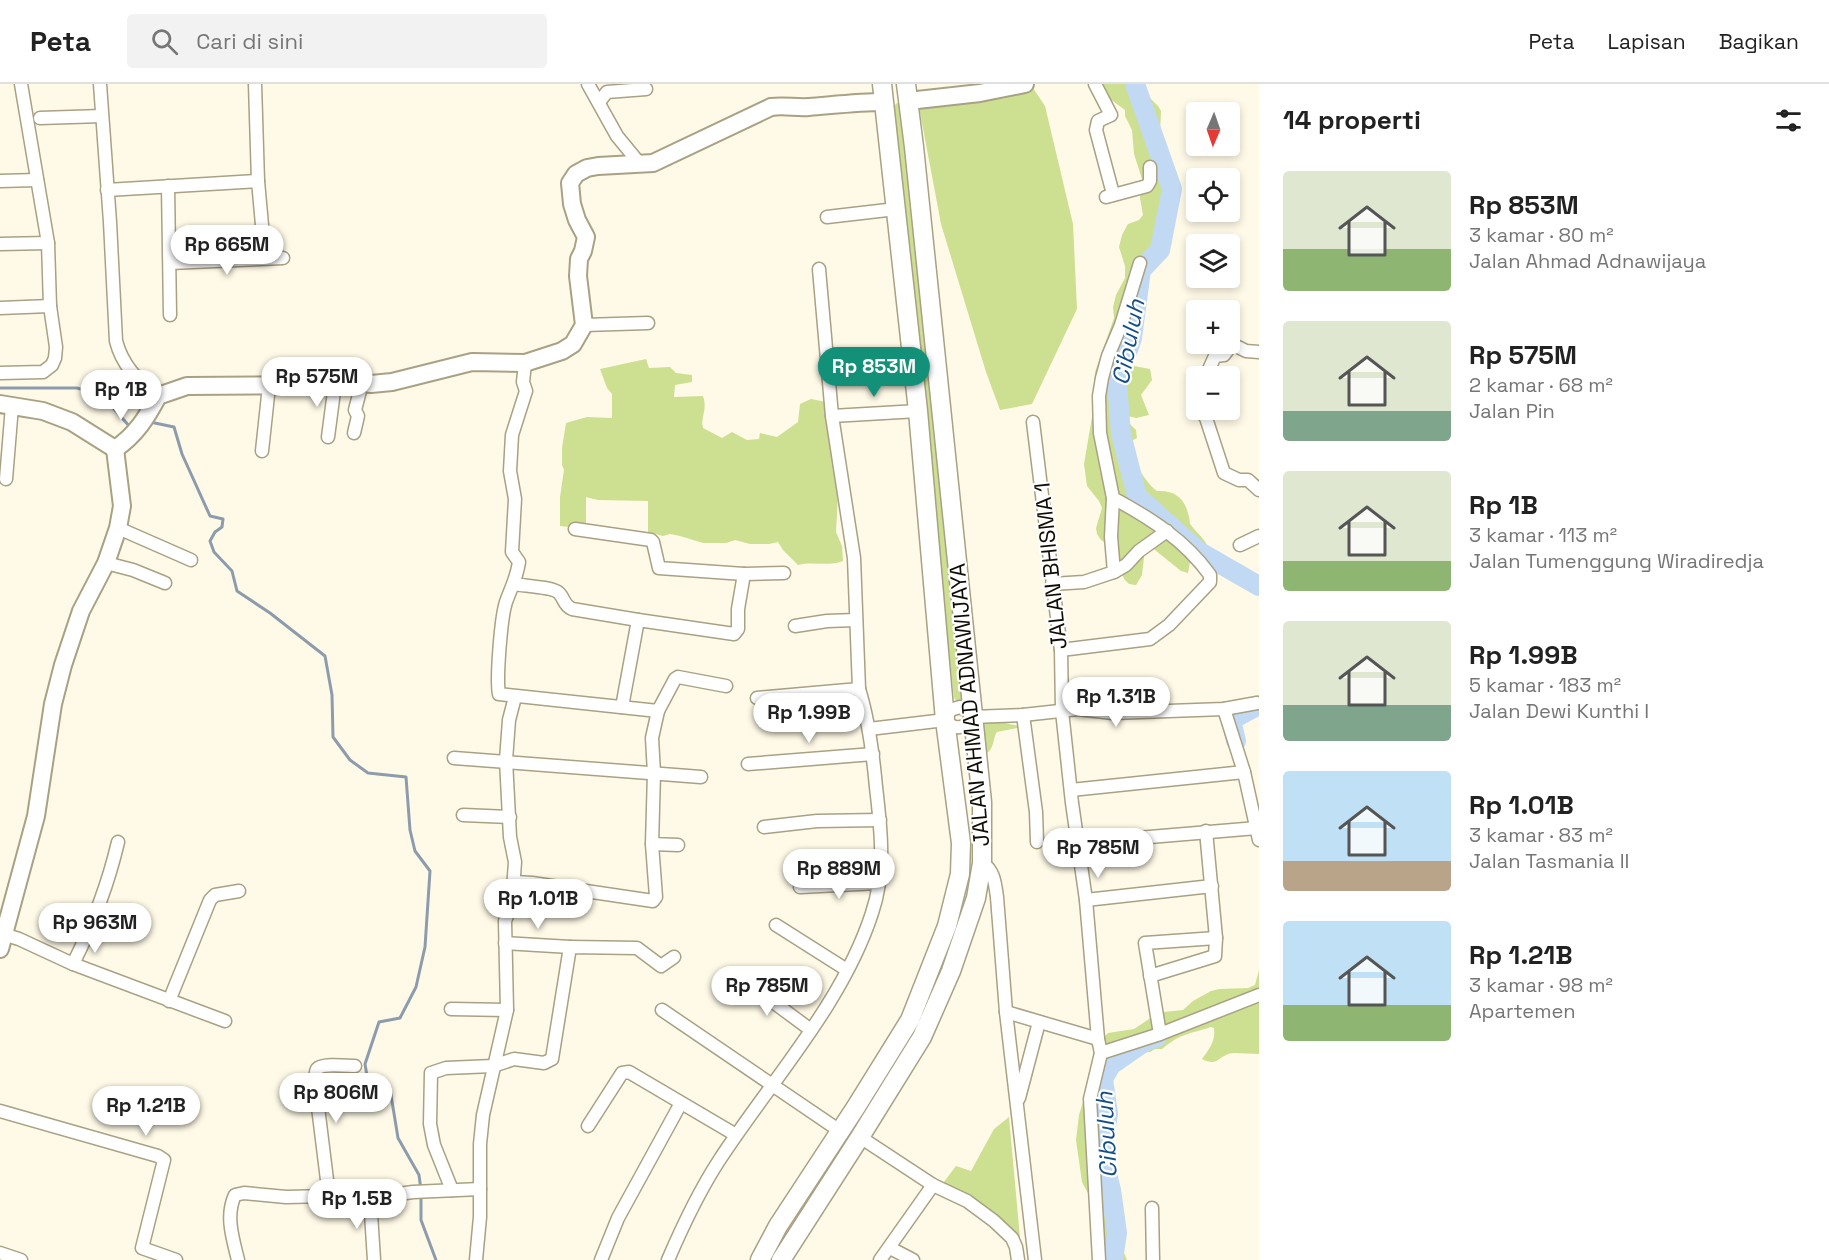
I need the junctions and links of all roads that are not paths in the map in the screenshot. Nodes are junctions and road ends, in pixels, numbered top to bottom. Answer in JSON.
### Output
{"nodes":[{"id":1,"x":21,"y":84,"type":"edge"},
{"id":2,"x":100,"y":84,"type":"edge"},
{"id":3,"x":255,"y":84,"type":"edge"},
{"id":4,"x":588,"y":84,"type":"edge"},
{"id":5,"x":1025,"y":84,"type":"edge"},
{"id":6,"x":1095,"y":84,"type":"edge"},
{"id":7,"x":646,"y":89,"type":"dead end"},
{"id":8,"x":907,"y":92,"type":"edge"},
{"id":9,"x":883,"y":93,"type":"edge"},
{"id":10,"x":599,"y":102,"type":"junction"},
{"id":11,"x":102,"y":116,"type":"junction"},
{"id":12,"x":40,"y":118,"type":"dead end"},
{"id":13,"x":640,"y":164,"type":"junction"},
{"id":14,"x":1150,"y":167,"type":"dead end"},
{"id":15,"x":37,"y":180,"type":"junction"},
{"id":16,"x":0,"y":181,"type":"edge"},
{"id":17,"x":258,"y":181,"type":"junction"},
{"id":18,"x":168,"y":186,"type":"junction"},
{"id":19,"x":107,"y":190,"type":"junction"},
{"id":20,"x":896,"y":209,"type":"junction"},
{"id":21,"x":827,"y":217,"type":"dead end"},
{"id":22,"x":48,"y":243,"type":"junction"},
{"id":23,"x":0,"y":244,"type":"edge"},
{"id":24,"x":265,"y":258,"type":"junction"},
{"id":25,"x":283,"y":258,"type":"dead end"},
{"id":26,"x":170,"y":263,"type":"junction"},
{"id":27,"x":1140,"y":263,"type":"dead end"},
{"id":28,"x":819,"y":269,"type":"dead end"},
{"id":29,"x":50,"y":306,"type":"junction"},
{"id":30,"x":0,"y":308,"type":"edge"},
{"id":31,"x":170,"y":315,"type":"dead end"},
{"id":32,"x":648,"y":322,"type":"dead end"},
{"id":33,"x":584,"y":325,"type":"junction"},
{"id":34,"x":1259,"y":352,"type":"edge"},
{"id":35,"x":525,"y":363,"type":"junction"},
{"id":36,"x":1210,"y":366,"type":"edge"},
{"id":37,"x":0,"y":373,"type":"edge"},
{"id":38,"x":362,"y":382,"type":"junction"},
{"id":39,"x":335,"y":384,"type":"junction"},
{"id":40,"x":268,"y":386,"type":"junction"},
{"id":41,"x":6,"y":405,"type":"edge"},
{"id":42,"x":153,"y":407,"type":"junction"},
{"id":43,"x":918,"y":411,"type":"junction"},
{"id":44,"x":832,"y":416,"type":"junction"},
{"id":45,"x":1207,"y":420,"type":"edge"},
{"id":46,"x":1034,"y":422,"type":"dead end"},
{"id":47,"x":354,"y":433,"type":"dead end"},
{"id":48,"x":328,"y":437,"type":"dead end"},
{"id":49,"x":116,"y":449,"type":"junction"},
{"id":50,"x":262,"y":451,"type":"dead end"},
{"id":51,"x":6,"y":479,"type":"dead end"},
{"id":52,"x":1259,"y":490,"type":"edge"},
{"id":53,"x":1113,"y":498,"type":"junction"},
{"id":54,"x":118,"y":528,"type":"junction"},
{"id":55,"x":575,"y":529,"type":"dead end"},
{"id":56,"x":1167,"y":531,"type":"junction"},
{"id":57,"x":1259,"y":536,"type":"edge"},
{"id":58,"x":1240,"y":545,"type":"dead end"},
{"id":59,"x":191,"y":560,"type":"dead end"},
{"id":60,"x":106,"y":563,"type":"junction"},
{"id":61,"x":1114,"y":572,"type":"junction"},
{"id":62,"x":784,"y":573,"type":"dead end"},
{"id":63,"x":744,"y":574,"type":"junction"},
{"id":64,"x":165,"y":583,"type":"dead end"},
{"id":65,"x":514,"y":584,"type":"junction"},
{"id":66,"x":1052,"y":584,"type":"junction"},
{"id":67,"x":638,"y":620,"type":"junction"},
{"id":68,"x":856,"y":620,"type":"junction"},
{"id":69,"x":795,"y":626,"type":"dead end"},
{"id":70,"x":1061,"y":650,"type":"junction"},
{"id":71,"x":726,"y":686,"type":"dead end"},
{"id":72,"x":859,"y":689,"type":"junction"},
{"id":73,"x":515,"y":697,"type":"junction"},
{"id":74,"x":756,"y":698,"type":"dead end"},
{"id":75,"x":1257,"y":703,"type":"dead end"},
{"id":76,"x":622,"y":707,"type":"junction"},
{"id":77,"x":1224,"y":709,"type":"junction"},
{"id":78,"x":658,"y":711,"type":"junction"},
{"id":79,"x":1062,"y":711,"type":"junction"},
{"id":80,"x":1023,"y":715,"type":"junction"},
{"id":81,"x":972,"y":717,"type":"junction"},
{"id":82,"x":945,"y":720,"type":"junction"},
{"id":83,"x":869,"y":729,"type":"junction"},
{"id":84,"x":873,"y":754,"type":"junction"},
{"id":85,"x":454,"y":758,"type":"dead end"},
{"id":86,"x":506,"y":760,"type":"junction"},
{"id":87,"x":748,"y":764,"type":"dead end"},
{"id":88,"x":1244,"y":772,"type":"junction"},
{"id":89,"x":654,"y":773,"type":"junction"},
{"id":90,"x":702,"y":777,"type":"dead end"},
{"id":91,"x":1071,"y":790,"type":"junction"},
{"id":92,"x":981,"y":813,"type":"junction"},
{"id":93,"x":957,"y":814,"type":"junction"},
{"id":94,"x":463,"y":815,"type":"dead end"},
{"id":95,"x":510,"y":817,"type":"junction"},
{"id":96,"x":880,"y":820,"type":"junction"},
{"id":97,"x":764,"y":827,"type":"dead end"},
{"id":98,"x":1206,"y":831,"type":"junction"},
{"id":99,"x":1258,"y":834,"type":"edge"},
{"id":100,"x":982,"y":841,"type":"junction"},
{"id":101,"x":118,"y":842,"type":"dead end"},
{"id":102,"x":1037,"y":842,"type":"dead end"},
{"id":103,"x":961,"y":843,"type":"junction"},
{"id":104,"x":1078,"y":843,"type":"junction"},
{"id":105,"x":652,"y":844,"type":"junction"},
{"id":106,"x":678,"y":845,"type":"dead end"},
{"id":107,"x":982,"y":862,"type":"junction"},
{"id":108,"x":515,"y":882,"type":"junction"},
{"id":109,"x":878,"y":883,"type":"junction"},
{"id":110,"x":1212,"y":886,"type":"junction"},
{"id":111,"x":800,"y":887,"type":"dead end"},
{"id":112,"x":239,"y":891,"type":"dead end"},
{"id":113,"x":997,"y":897,"type":"junction"},
{"id":114,"x":976,"y":898,"type":"junction"},
{"id":115,"x":1086,"y":900,"type":"junction"},
{"id":116,"x":776,"y":926,"type":"dead end"},
{"id":117,"x":1216,"y":938,"type":"junction"},
{"id":118,"x":2,"y":942,"type":"edge"},
{"id":119,"x":505,"y":943,"type":"junction"},
{"id":120,"x":570,"y":947,"type":"junction"},
{"id":121,"x":674,"y":957,"type":"dead end"},
{"id":122,"x":73,"y":963,"type":"junction"},
{"id":123,"x":847,"y":970,"type":"junction"},
{"id":124,"x":1150,"y":976,"type":"junction"},
{"id":125,"x":742,"y":979,"type":"dead end"},
{"id":126,"x":1259,"y":995,"type":"edge"},
{"id":127,"x":169,"y":1001,"type":"junction"},
{"id":128,"x":451,"y":1009,"type":"dead end"},
{"id":129,"x":507,"y":1010,"type":"junction"},
{"id":130,"x":662,"y":1010,"type":"dead end"},
{"id":131,"x":1006,"y":1012,"type":"junction"},
{"id":132,"x":225,"y":1022,"type":"dead end"},
{"id":133,"x":1039,"y":1022,"type":"junction"},
{"id":134,"x":811,"y":1030,"type":"junction"},
{"id":135,"x":1160,"y":1034,"type":"junction"},
{"id":136,"x":1098,"y":1039,"type":"junction"},
{"id":137,"x":1101,"y":1053,"type":"junction"},
{"id":138,"x":356,"y":1066,"type":"dead end"},
{"id":139,"x":493,"y":1066,"type":"junction"},
{"id":140,"x":773,"y":1085,"type":"junction"},
{"id":141,"x":681,"y":1103,"type":"junction"},
{"id":142,"x":1017,"y":1108,"type":"junction"},
{"id":143,"x":0,"y":1111,"type":"edge"},
{"id":144,"x":588,"y":1126,"type":"dead end"},
{"id":145,"x":840,"y":1131,"type":"junction"},
{"id":146,"x":736,"y":1136,"type":"junction"},
{"id":147,"x":860,"y":1137,"type":"junction"},
{"id":148,"x":806,"y":1183,"type":"junction"},
{"id":149,"x":933,"y":1185,"type":"junction"},
{"id":150,"x":480,"y":1189,"type":"junction"},
{"id":151,"x":452,"y":1190,"type":"junction"},
{"id":152,"x":824,"y":1194,"type":"junction"},
{"id":153,"x":329,"y":1196,"type":"junction"},
{"id":154,"x":370,"y":1198,"type":"junction"},
{"id":155,"x":1152,"y":1208,"type":"dead end"},
{"id":156,"x":789,"y":1210,"type":"junction"},
{"id":157,"x":805,"y":1222,"type":"junction"},
{"id":158,"x":890,"y":1248,"type":"junction"},
{"id":159,"x":0,"y":1253,"type":"edge"},
{"id":160,"x":21,"y":1260,"type":"edge"},
{"id":161,"x":176,"y":1260,"type":"edge"},
{"id":162,"x":238,"y":1260,"type":"edge"},
{"id":163,"x":374,"y":1260,"type":"edge"},
{"id":164,"x":477,"y":1260,"type":"edge"},
{"id":165,"x":601,"y":1260,"type":"edge"},
{"id":166,"x":668,"y":1260,"type":"edge"},
{"id":167,"x":760,"y":1260,"type":"edge"},
{"id":168,"x":781,"y":1260,"type":"edge"},
{"id":169,"x":880,"y":1260,"type":"edge"},
{"id":170,"x":913,"y":1260,"type":"edge"},
{"id":171,"x":1018,"y":1260,"type":"edge"},
{"id":172,"x":1035,"y":1260,"type":"edge"},
{"id":173,"x":1099,"y":1260,"type":"edge"},
{"id":174,"x":1153,"y":1260,"type":"edge"}],
"edges":[{"from":1,"to":15,"type":"street"},
{"from":2,"to":11,"type":"street"},
{"from":3,"to":17,"type":"street"},
{"from":4,"to":10,"type":"street"},
{"from":5,"to":8,"type":"street"},
{"from":6,"to":14,"type":"street"},
{"from":7,"to":10,"type":"street"},
{"from":8,"to":81,"type":"main road","name":"JALAN AHMAD ADNAWIJAYA"},
{"from":9,"to":13,"type":"street"},
{"from":9,"to":20,"type":"main road","name":"JALAN AHMAD ADNAWIJAYA"},
{"from":10,"to":13,"type":"street"},
{"from":11,"to":12,"type":"street"},
{"from":11,"to":19,"type":"street"},
{"from":13,"to":33,"type":"street"},
{"from":15,"to":16,"type":"street"},
{"from":15,"to":22,"type":"street"},
{"from":17,"to":18,"type":"street"},
{"from":17,"to":24,"type":"street"},
{"from":18,"to":19,"type":"street"},
{"from":18,"to":26,"type":"street"},
{"from":19,"to":42,"type":"street"},
{"from":20,"to":21,"type":"street"},
{"from":20,"to":43,"type":"main road","name":"JALAN AHMAD ADNAWIJAYA"},
{"from":22,"to":23,"type":"street"},
{"from":22,"to":29,"type":"street"},
{"from":24,"to":25,"type":"street"},
{"from":24,"to":26,"type":"street"},
{"from":26,"to":31,"type":"street"},
{"from":27,"to":53,"type":"street"},
{"from":28,"to":44,"type":"street"},
{"from":29,"to":30,"type":"street"},
{"from":29,"to":37,"type":"street"},
{"from":32,"to":33,"type":"street"},
{"from":33,"to":35,"type":"street"},
{"from":34,"to":36,"type":"street"},
{"from":35,"to":38,"type":"street"},
{"from":35,"to":65,"type":"street"},
{"from":38,"to":39,"type":"street"},
{"from":38,"to":47,"type":"street"},
{"from":39,"to":40,"type":"street"},
{"from":39,"to":48,"type":"street"},
{"from":40,"to":42,"type":"street"},
{"from":40,"to":50,"type":"street"},
{"from":41,"to":49,"type":"street"},
{"from":41,"to":51,"type":"street"},
{"from":42,"to":49,"type":"street"},
{"from":43,"to":44,"type":"street"},
{"from":43,"to":82,"type":"main road","name":"JALAN AHMAD ADNAWIJAYA"},
{"from":44,"to":68,"type":"street"},
{"from":45,"to":52,"type":"street"},
{"from":46,"to":66,"type":"street","name":"JALAN BHISMA 1"},
{"from":49,"to":54,"type":"street"},
{"from":53,"to":56,"type":"street"},
{"from":53,"to":61,"type":"street"},
{"from":54,"to":59,"type":"street"},
{"from":54,"to":60,"type":"street"},
{"from":55,"to":63,"type":"street"},
{"from":56,"to":61,"type":"street"},
{"from":56,"to":70,"type":"street"},
{"from":57,"to":58,"type":"street"},
{"from":60,"to":64,"type":"street"},
{"from":60,"to":118,"type":"street"},
{"from":61,"to":66,"type":"street"},
{"from":62,"to":63,"type":"street"},
{"from":63,"to":67,"type":"street"},
{"from":65,"to":67,"type":"street"},
{"from":65,"to":73,"type":"street"},
{"from":66,"to":70,"type":"street","name":"JALAN BHISMA 1"},
{"from":67,"to":76,"type":"street"},
{"from":68,"to":69,"type":"street"},
{"from":68,"to":72,"type":"street"},
{"from":70,"to":79,"type":"street","name":"JALAN BHISMA 1"},
{"from":71,"to":78,"type":"street"},
{"from":72,"to":74,"type":"street"},
{"from":72,"to":83,"type":"street"},
{"from":73,"to":76,"type":"street"},
{"from":73,"to":86,"type":"street"},
{"from":75,"to":77,"type":"street"},
{"from":76,"to":78,"type":"street"},
{"from":77,"to":79,"type":"street"},
{"from":77,"to":88,"type":"street"},
{"from":78,"to":89,"type":"street"},
{"from":79,"to":80,"type":"street"},
{"from":79,"to":91,"type":"street","name":"JALAN BHISMA 1"},
{"from":80,"to":81,"type":"street"},
{"from":80,"to":102,"type":"street"},
{"from":81,"to":82,"type":"street"},
{"from":81,"to":92,"type":"main road","name":"JALAN AHMAD ADNAWIJAYA"},
{"from":82,"to":83,"type":"street"},
{"from":82,"to":93,"type":"main road","name":"JALAN AHMAD ADNAWIJAYA"},
{"from":83,"to":84,"type":"street"},
{"from":84,"to":87,"type":"street"},
{"from":84,"to":96,"type":"street"},
{"from":85,"to":86,"type":"street"},
{"from":86,"to":89,"type":"street"},
{"from":86,"to":95,"type":"street"},
{"from":88,"to":91,"type":"street"},
{"from":88,"to":99,"type":"street"},
{"from":89,"to":90,"type":"street"},
{"from":89,"to":105,"type":"street"},
{"from":91,"to":104,"type":"street","name":"JALAN BHISMA 1"},
{"from":92,"to":93,"type":"main road"},
{"from":92,"to":100,"type":"main road","name":"JALAN AHMAD ADNAWIJAYA"},
{"from":93,"to":103,"type":"main road","name":"JALAN AHMAD ADNAWIJAYA"},
{"from":94,"to":95,"type":"street"},
{"from":95,"to":108,"type":"street"},
{"from":96,"to":97,"type":"street"},
{"from":96,"to":109,"type":"street"},
{"from":98,"to":99,"type":"street"},
{"from":98,"to":104,"type":"street"},
{"from":98,"to":110,"type":"street"},
{"from":100,"to":103,"type":"main road"},
{"from":100,"to":107,"type":"main road","name":"JALAN AHMAD ADNAWIJAYA"},
{"from":101,"to":122,"type":"street"},
{"from":103,"to":145,"type":"main road","name":"JALAN AHMAD ADNAWIJAYA"},
{"from":104,"to":115,"type":"street","name":"JALAN BHISMA 1"},
{"from":105,"to":106,"type":"street"},
{"from":105,"to":108,"type":"street"},
{"from":107,"to":113,"type":"street"},
{"from":107,"to":114,"type":"main road","name":"JALAN AHMAD ADNAWIJAYA"},
{"from":108,"to":119,"type":"street"},
{"from":109,"to":111,"type":"street"},
{"from":109,"to":123,"type":"street"},
{"from":110,"to":115,"type":"street"},
{"from":110,"to":117,"type":"street"},
{"from":112,"to":127,"type":"street"},
{"from":113,"to":114,"type":"street"},
{"from":113,"to":131,"type":"street"},
{"from":114,"to":147,"type":"main road","name":"JALAN AHMAD ADNAWIJAYA"},
{"from":115,"to":136,"type":"street","name":"JALAN BHISMA 1"},
{"from":116,"to":123,"type":"street"},
{"from":117,"to":124,"type":"street"},
{"from":117,"to":124,"type":"street"},
{"from":118,"to":122,"type":"street"},
{"from":119,"to":120,"type":"street"},
{"from":119,"to":129,"type":"street"},
{"from":120,"to":121,"type":"street"},
{"from":120,"to":139,"type":"street"},
{"from":122,"to":127,"type":"street"},
{"from":123,"to":134,"type":"street"},
{"from":124,"to":135,"type":"street"},
{"from":125,"to":134,"type":"street"},
{"from":126,"to":135,"type":"street"},
{"from":127,"to":132,"type":"street"},
{"from":128,"to":129,"type":"street"},
{"from":129,"to":139,"type":"street"},
{"from":130,"to":140,"type":"street"},
{"from":131,"to":133,"type":"street"},
{"from":131,"to":142,"type":"street"},
{"from":133,"to":136,"type":"street"},
{"from":133,"to":142,"type":"street"},
{"from":134,"to":140,"type":"street"},
{"from":135,"to":137,"type":"street"},
{"from":136,"to":137,"type":"street","name":"JALAN BHISMA 1"},
{"from":137,"to":173,"type":"street"},
{"from":138,"to":153,"type":"street"},
{"from":139,"to":150,"type":"street"},
{"from":139,"to":151,"type":"street"},
{"from":140,"to":145,"type":"street"},
{"from":140,"to":146,"type":"street"},
{"from":141,"to":144,"type":"street"},
{"from":141,"to":146,"type":"street"},
{"from":141,"to":165,"type":"street"},
{"from":142,"to":172,"type":"street"},
{"from":143,"to":161,"type":"street"},
{"from":145,"to":148,"type":"main road","name":"JALAN AHMAD ADNAWIJAYA"},
{"from":146,"to":166,"type":"street"},
{"from":147,"to":149,"type":"street"},
{"from":147,"to":152,"type":"main road","name":"JALAN AHMAD ADNAWIJAYA"},
{"from":148,"to":152,"type":"main road"},
{"from":148,"to":156,"type":"main road","name":"JALAN AHMAD ADNAWIJAYA"},
{"from":149,"to":158,"type":"street"},
{"from":149,"to":171,"type":"street"},
{"from":150,"to":151,"type":"street"},
{"from":150,"to":164,"type":"street"},
{"from":151,"to":154,"type":"street"},
{"from":152,"to":157,"type":"main road","name":"JALAN AHMAD ADNAWIJAYA"},
{"from":153,"to":154,"type":"street"},
{"from":153,"to":162,"type":"street"},
{"from":154,"to":163,"type":"street"},
{"from":155,"to":174,"type":"street"},
{"from":156,"to":157,"type":"main road"},
{"from":156,"to":167,"type":"main road","name":"JALAN AHMAD ADNAWIJAYA"},
{"from":157,"to":168,"type":"main road","name":"JALAN AHMAD ADNAWIJAYA"},
{"from":158,"to":169,"type":"street"},
{"from":158,"to":170,"type":"street"},
{"from":159,"to":160,"type":"street"}]}
